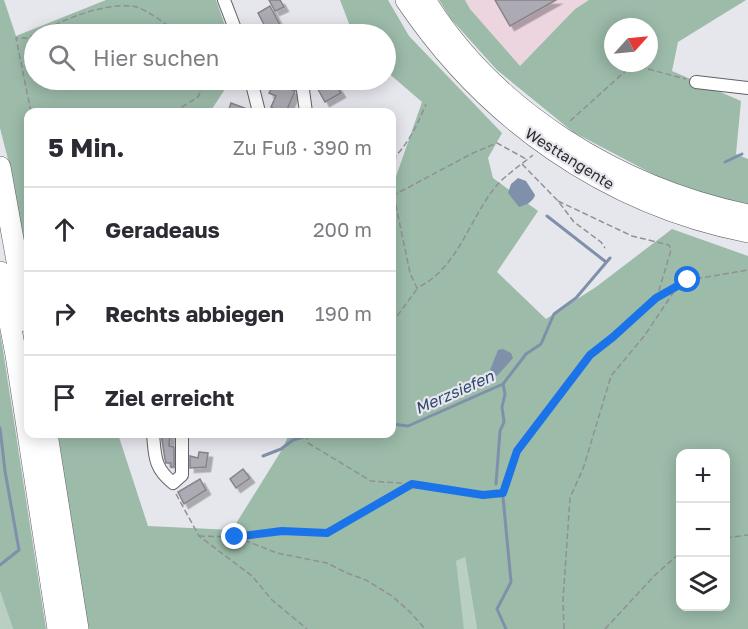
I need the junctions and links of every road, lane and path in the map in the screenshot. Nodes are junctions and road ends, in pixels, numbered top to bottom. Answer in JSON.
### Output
{"nodes":[{"id":1,"x":224,"y":0,"type":"edge"},
{"id":2,"x":406,"y":0,"type":"edge"},
{"id":3,"x":425,"y":0,"type":"edge"},
{"id":4,"x":58,"y":24,"type":"edge"},
{"id":5,"x":164,"y":24,"type":"edge"},
{"id":6,"x":234,"y":24,"type":"edge"},
{"id":7,"x":24,"y":38,"type":"edge"},
{"id":8,"x":24,"y":77,"type":"edge"},
{"id":9,"x":696,"y":82,"type":"joint"},
{"id":10,"x":748,"y":88,"type":"edge"},
{"id":11,"x":27,"y":90,"type":"edge"},
{"id":12,"x":201,"y":90,"type":"edge"},
{"id":13,"x":254,"y":90,"type":"edge"},
{"id":14,"x":303,"y":90,"type":"edge"},
{"id":15,"x":426,"y":104,"type":"dead end"},
{"id":16,"x":30,"y":108,"type":"edge"},
{"id":17,"x":180,"y":108,"type":"edge"},
{"id":18,"x":258,"y":108,"type":"edge"},
{"id":19,"x":305,"y":108,"type":"edge"},
{"id":20,"x":570,"y":121,"type":"dead end"},
{"id":21,"x":533,"y":154,"type":"dead end"},
{"id":22,"x":396,"y":156,"type":"edge"},
{"id":23,"x":527,"y":159,"type":"junction"},
{"id":24,"x":522,"y":164,"type":"junction"},
{"id":25,"x":0,"y":167,"type":"edge"},
{"id":26,"x":396,"y":194,"type":"edge"},
{"id":27,"x":558,"y":201,"type":"junction"},
{"id":28,"x":396,"y":210,"type":"edge"},
{"id":29,"x":748,"y":214,"type":"edge"},
{"id":30,"x":748,"y":232,"type":"edge"},
{"id":31,"x":605,"y":248,"type":"dead end"},
{"id":32,"x":748,"y":270,"type":"edge"},
{"id":33,"x":0,"y":272,"type":"edge"},
{"id":34,"x":678,"y":285,"type":"junction"},
{"id":35,"x":417,"y":288,"type":"junction"},
{"id":36,"x":656,"y":298,"type":"junction"},
{"id":37,"x":24,"y":300,"type":"edge"},
{"id":38,"x":396,"y":317,"type":"edge"},
{"id":39,"x":24,"y":407,"type":"edge"},
{"id":40,"x":29,"y":438,"type":"edge"},
{"id":41,"x":48,"y":438,"type":"edge"},
{"id":42,"x":153,"y":438,"type":"edge"},
{"id":43,"x":182,"y":438,"type":"edge"},
{"id":44,"x":307,"y":438,"type":"edge"},
{"id":45,"x":173,"y":483,"type":"junction"},
{"id":46,"x":412,"y":484,"type":"junction"},
{"id":47,"x":748,"y":535,"type":"edge"},
{"id":48,"x":199,"y":536,"type":"junction"},
{"id":49,"x":235,"y":537,"type":"junction"},
{"id":50,"x":730,"y":537,"type":"edge"},
{"id":51,"x":676,"y":557,"type":"edge"},
{"id":52,"x":58,"y":629,"type":"edge"},
{"id":53,"x":78,"y":629,"type":"edge"},
{"id":54,"x":307,"y":629,"type":"edge"},
{"id":55,"x":425,"y":629,"type":"edge"},
{"id":56,"x":564,"y":629,"type":"edge"},
{"id":57,"x":605,"y":629,"type":"edge"}],
"edges":[{"from":1,"to":6,"type":"street"},
{"from":2,"to":30,"type":"highway","name":"Westtangente"},
{"from":3,"to":29,"type":"highway","name":"Westtangente"},
{"from":4,"to":5,"type":"path"},
{"from":7,"to":8,"type":"path"},
{"from":9,"to":10,"type":"street"},
{"from":9,"to":20,"type":"path"},
{"from":11,"to":16,"type":"path"},
{"from":12,"to":17,"type":"path"},
{"from":13,"to":18,"type":"street"},
{"from":14,"to":19,"type":"street"},
{"from":15,"to":22,"type":"path"},
{"from":21,"to":23,"type":"path"},
{"from":23,"to":24,"type":"path"},
{"from":23,"to":26,"type":"path"},
{"from":24,"to":27,"type":"path"},
{"from":24,"to":35,"type":"path"},
{"from":25,"to":37,"type":"highway"},
{"from":27,"to":31,"type":"path"},
{"from":27,"to":36,"type":"path"},
{"from":28,"to":35,"type":"path"},
{"from":32,"to":34,"type":"path"},
{"from":33,"to":39,"type":"highway"},
{"from":34,"to":36,"type":"path"},
{"from":34,"to":56,"type":"path"},
{"from":35,"to":38,"type":"path"},
{"from":36,"to":46,"type":"path"},
{"from":40,"to":52,"type":"highway"},
{"from":41,"to":53,"type":"highway"},
{"from":42,"to":45,"type":"street"},
{"from":43,"to":45,"type":"street"},
{"from":44,"to":46,"type":"path"},
{"from":45,"to":48,"type":"path"},
{"from":46,"to":49,"type":"path"},
{"from":47,"to":50,"type":"path"},
{"from":48,"to":49,"type":"path"},
{"from":48,"to":54,"type":"path"},
{"from":49,"to":55,"type":"path"},
{"from":51,"to":57,"type":"path"}]}
